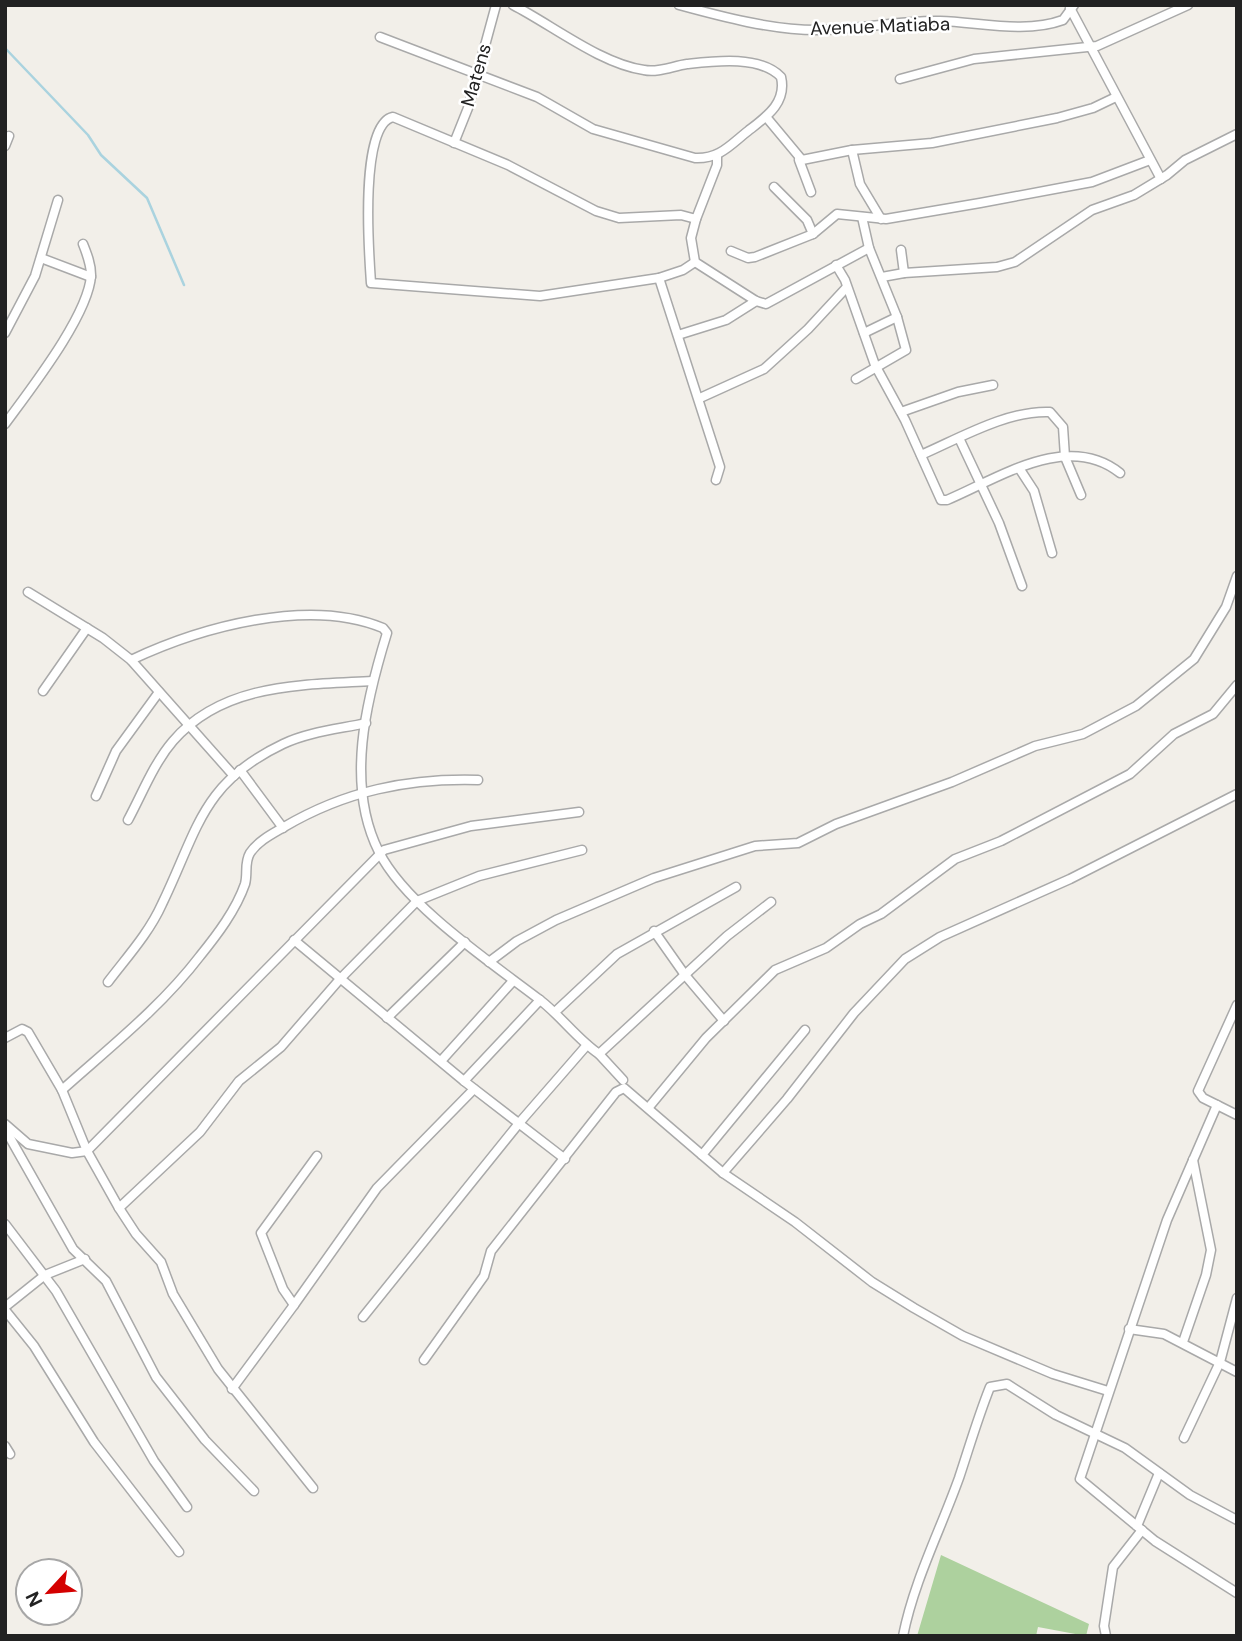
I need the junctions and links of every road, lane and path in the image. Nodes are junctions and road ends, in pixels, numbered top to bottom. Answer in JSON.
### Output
{"nodes":[{"id":1,"x":496,"y":5,"type":"edge"},
{"id":2,"x":513,"y":5,"type":"edge"},
{"id":3,"x":679,"y":5,"type":"edge"},
{"id":4,"x":1188,"y":5,"type":"edge"},
{"id":5,"x":1072,"y":6,"type":"edge"},
{"id":6,"x":380,"y":37,"type":"dead end"},
{"id":7,"x":1089,"y":47,"type":"junction"},
{"id":8,"x":475,"y":73,"type":"junction"},
{"id":9,"x":900,"y":79,"type":"dead end"},
{"id":10,"x":1116,"y":97,"type":"junction"},
{"id":11,"x":767,"y":118,"type":"junction"},
{"id":12,"x":1237,"y":134,"type":"edge"},
{"id":13,"x":9,"y":136,"type":"dead end"},
{"id":14,"x":454,"y":144,"type":"junction"},
{"id":15,"x":5,"y":146,"type":"edge"},
{"id":16,"x":852,"y":149,"type":"junction"},
{"id":17,"x":717,"y":155,"type":"junction"},
{"id":18,"x":799,"y":160,"type":"junction"},
{"id":19,"x":1150,"y":160,"type":"junction"},
{"id":20,"x":1161,"y":179,"type":"junction"},
{"id":21,"x":774,"y":187,"type":"dead end"},
{"id":22,"x":811,"y":192,"type":"dead end"},
{"id":23,"x":58,"y":200,"type":"dead end"},
{"id":24,"x":862,"y":217,"type":"junction"},
{"id":25,"x":695,"y":219,"type":"junction"},
{"id":26,"x":881,"y":219,"type":"junction"},
{"id":27,"x":813,"y":234,"type":"junction"},
{"id":28,"x":83,"y":244,"type":"dead end"},
{"id":29,"x":869,"y":248,"type":"junction"},
{"id":30,"x":901,"y":250,"type":"dead end"},
{"id":31,"x":732,"y":251,"type":"dead end"},
{"id":32,"x":41,"y":258,"type":"junction"},
{"id":33,"x":695,"y":261,"type":"junction"},
{"id":34,"x":836,"y":265,"type":"junction"},
{"id":35,"x":904,"y":273,"type":"junction"},
{"id":36,"x":91,"y":276,"type":"junction"},
{"id":37,"x":882,"y":276,"type":"junction"},
{"id":38,"x":659,"y":278,"type":"junction"},
{"id":39,"x":846,"y":288,"type":"junction"},
{"id":40,"x":755,"y":301,"type":"junction"},
{"id":41,"x":897,"y":317,"type":"junction"},
{"id":42,"x":864,"y":332,"type":"junction"},
{"id":43,"x":5,"y":333,"type":"edge"},
{"id":44,"x":678,"y":335,"type":"junction"},
{"id":45,"x":875,"y":365,"type":"junction"},
{"id":46,"x":856,"y":379,"type":"dead end"},
{"id":47,"x":993,"y":385,"type":"dead end"},
{"id":48,"x":700,"y":398,"type":"junction"},
{"id":49,"x":901,"y":412,"type":"junction"},
{"id":50,"x":5,"y":424,"type":"edge"},
{"id":51,"x":958,"y":438,"type":"junction"},
{"id":52,"x":921,"y":454,"type":"junction"},
{"id":53,"x":1065,"y":457,"type":"junction"},
{"id":54,"x":1019,"y":468,"type":"junction"},
{"id":55,"x":1120,"y":473,"type":"dead end"},
{"id":56,"x":716,"y":480,"type":"dead end"},
{"id":57,"x":979,"y":486,"type":"junction"},
{"id":58,"x":1081,"y":495,"type":"dead end"},
{"id":59,"x":1052,"y":553,"type":"dead end"},
{"id":60,"x":1237,"y":576,"type":"edge"},
{"id":61,"x":1022,"y":586,"type":"dead end"},
{"id":62,"x":28,"y":592,"type":"dead end"},
{"id":63,"x":88,"y":628,"type":"junction"},
{"id":64,"x":131,"y":660,"type":"junction"},
{"id":65,"x":372,"y":681,"type":"junction"},
{"id":66,"x":1237,"y":685,"type":"edge"},
{"id":67,"x":43,"y":691,"type":"dead end"},
{"id":68,"x":159,"y":692,"type":"junction"},
{"id":69,"x":366,"y":723,"type":"junction"},
{"id":70,"x":188,"y":726,"type":"junction"},
{"id":71,"x":237,"y":773,"type":"junction"},
{"id":72,"x":478,"y":780,"type":"dead end"},
{"id":73,"x":362,"y":792,"type":"junction"},
{"id":74,"x":1237,"y":794,"type":"edge"},
{"id":75,"x":96,"y":796,"type":"dead end"},
{"id":76,"x":579,"y":812,"type":"dead end"},
{"id":77,"x":128,"y":820,"type":"dead end"},
{"id":78,"x":283,"y":828,"type":"junction"},
{"id":79,"x":582,"y":850,"type":"dead end"},
{"id":80,"x":380,"y":854,"type":"junction"},
{"id":81,"x":736,"y":887,"type":"dead end"},
{"id":82,"x":417,"y":901,"type":"junction"},
{"id":83,"x":771,"y":902,"type":"dead end"},
{"id":84,"x":654,"y":931,"type":"junction"},
{"id":85,"x":294,"y":940,"type":"junction"},
{"id":86,"x":465,"y":942,"type":"junction"},
{"id":87,"x":489,"y":962,"type":"junction"},
{"id":88,"x":685,"y":975,"type":"junction"},
{"id":89,"x":340,"y":979,"type":"junction"},
{"id":90,"x":513,"y":981,"type":"junction"},
{"id":91,"x":108,"y":982,"type":"dead end"},
{"id":92,"x":540,"y":1000,"type":"junction"},
{"id":93,"x":1237,"y":1005,"type":"edge"},
{"id":94,"x":555,"y":1012,"type":"junction"},
{"id":95,"x":387,"y":1018,"type":"junction"},
{"id":96,"x":724,"y":1021,"type":"junction"},
{"id":97,"x":805,"y":1030,"type":"dead end"},
{"id":98,"x":5,"y":1038,"type":"edge"},
{"id":99,"x":587,"y":1045,"type":"junction"},
{"id":100,"x":599,"y":1054,"type":"junction"},
{"id":101,"x":441,"y":1061,"type":"junction"},
{"id":102,"x":623,"y":1080,"type":"dead end"},
{"id":103,"x":464,"y":1081,"type":"junction"},
{"id":104,"x":474,"y":1089,"type":"junction"},
{"id":105,"x":62,"y":1090,"type":"junction"},
{"id":106,"x":1217,"y":1104,"type":"junction"},
{"id":107,"x":649,"y":1107,"type":"junction"},
{"id":108,"x":1237,"y":1115,"type":"edge"},
{"id":109,"x":520,"y":1122,"type":"junction"},
{"id":110,"x":5,"y":1126,"type":"edge"},
{"id":111,"x":87,"y":1151,"type":"junction"},
{"id":112,"x":1194,"y":1153,"type":"junction"},
{"id":113,"x":702,"y":1155,"type":"junction"},
{"id":114,"x":317,"y":1156,"type":"dead end"},
{"id":115,"x":565,"y":1159,"type":"junction"},
{"id":116,"x":723,"y":1173,"type":"junction"},
{"id":117,"x":119,"y":1208,"type":"junction"},
{"id":118,"x":5,"y":1224,"type":"edge"},
{"id":119,"x":85,"y":1259,"type":"junction"},
{"id":120,"x":45,"y":1275,"type":"junction"},
{"id":121,"x":1237,"y":1298,"type":"edge"},
{"id":122,"x":294,"y":1306,"type":"junction"},
{"id":123,"x":5,"y":1308,"type":"edge"},
{"id":124,"x":363,"y":1317,"type":"dead end"},
{"id":125,"x":1129,"y":1329,"type":"junction"},
{"id":126,"x":1183,"y":1342,"type":"junction"},
{"id":127,"x":424,"y":1360,"type":"dead end"},
{"id":128,"x":1220,"y":1362,"type":"junction"},
{"id":129,"x":1237,"y":1372,"type":"edge"},
{"id":130,"x":232,"y":1389,"type":"junction"},
{"id":131,"x":1108,"y":1391,"type":"junction"},
{"id":132,"x":1094,"y":1434,"type":"junction"},
{"id":133,"x":1184,"y":1438,"type":"dead end"},
{"id":134,"x":1159,"y":1473,"type":"junction"},
{"id":135,"x":313,"y":1488,"type":"dead end"},
{"id":136,"x":254,"y":1491,"type":"dead end"},
{"id":137,"x":187,"y":1507,"type":"dead end"},
{"id":138,"x":1237,"y":1520,"type":"edge"},
{"id":139,"x":1140,"y":1528,"type":"junction"},
{"id":140,"x":179,"y":1552,"type":"dead end"},
{"id":141,"x":1237,"y":1593,"type":"edge"},
{"id":142,"x":903,"y":1636,"type":"edge"},
{"id":143,"x":1106,"y":1636,"type":"edge"}],
"edges":[{"from":1,"to":8,"type":"street","name":"Matens"},
{"from":2,"to":11,"type":"street"},
{"from":3,"to":5,"type":"street","name":"Avenue Matiaba"},
{"from":4,"to":7,"type":"street"},
{"from":5,"to":7,"type":"street"},
{"from":6,"to":8,"type":"street"},
{"from":7,"to":9,"type":"street"},
{"from":7,"to":10,"type":"street"},
{"from":8,"to":14,"type":"street","name":"Matens"},
{"from":8,"to":17,"type":"street"},
{"from":10,"to":16,"type":"street"},
{"from":10,"to":19,"type":"street"},
{"from":11,"to":17,"type":"street"},
{"from":11,"to":18,"type":"street"},
{"from":12,"to":20,"type":"street"},
{"from":13,"to":15,"type":"street"},
{"from":14,"to":25,"type":"street"},
{"from":14,"to":38,"type":"street"},
{"from":16,"to":18,"type":"street"},
{"from":16,"to":26,"type":"street"},
{"from":17,"to":25,"type":"street"},
{"from":18,"to":22,"type":"street"},
{"from":19,"to":20,"type":"street"},
{"from":19,"to":26,"type":"street"},
{"from":20,"to":35,"type":"street"},
{"from":21,"to":27,"type":"street"},
{"from":23,"to":32,"type":"street"},
{"from":24,"to":26,"type":"street"},
{"from":24,"to":27,"type":"street"},
{"from":24,"to":29,"type":"street"},
{"from":25,"to":33,"type":"street"},
{"from":27,"to":31,"type":"street"},
{"from":28,"to":36,"type":"street"},
{"from":29,"to":34,"type":"street"},
{"from":29,"to":37,"type":"street"},
{"from":30,"to":35,"type":"street"},
{"from":32,"to":36,"type":"street"},
{"from":32,"to":43,"type":"street"},
{"from":33,"to":38,"type":"street"},
{"from":33,"to":40,"type":"street"},
{"from":34,"to":39,"type":"street"},
{"from":34,"to":40,"type":"street"},
{"from":35,"to":37,"type":"street"},
{"from":36,"to":50,"type":"street"},
{"from":37,"to":41,"type":"street"},
{"from":38,"to":44,"type":"street"},
{"from":39,"to":42,"type":"street"},
{"from":39,"to":48,"type":"street"},
{"from":40,"to":44,"type":"street"},
{"from":41,"to":42,"type":"street"},
{"from":41,"to":45,"type":"street"},
{"from":42,"to":45,"type":"street"},
{"from":44,"to":48,"type":"street"},
{"from":45,"to":46,"type":"street"},
{"from":45,"to":49,"type":"street"},
{"from":47,"to":49,"type":"street"},
{"from":48,"to":56,"type":"street"},
{"from":49,"to":52,"type":"street"},
{"from":51,"to":52,"type":"street"},
{"from":51,"to":53,"type":"street"},
{"from":51,"to":57,"type":"street"},
{"from":52,"to":57,"type":"street"},
{"from":53,"to":54,"type":"street"},
{"from":53,"to":55,"type":"street"},
{"from":53,"to":58,"type":"street"},
{"from":54,"to":57,"type":"street"},
{"from":54,"to":59,"type":"street"},
{"from":57,"to":61,"type":"street"},
{"from":60,"to":87,"type":"street"},
{"from":62,"to":63,"type":"street"},
{"from":63,"to":64,"type":"street"},
{"from":63,"to":67,"type":"street"},
{"from":64,"to":65,"type":"street"},
{"from":64,"to":68,"type":"street"},
{"from":65,"to":69,"type":"street"},
{"from":65,"to":70,"type":"street"},
{"from":66,"to":96,"type":"street"},
{"from":68,"to":70,"type":"street"},
{"from":68,"to":75,"type":"street"},
{"from":69,"to":71,"type":"street"},
{"from":69,"to":73,"type":"street"},
{"from":70,"to":71,"type":"street"},
{"from":70,"to":77,"type":"street"},
{"from":71,"to":78,"type":"street"},
{"from":71,"to":91,"type":"street"},
{"from":72,"to":73,"type":"street"},
{"from":73,"to":78,"type":"street"},
{"from":73,"to":80,"type":"street"},
{"from":74,"to":116,"type":"street"},
{"from":76,"to":80,"type":"street"},
{"from":78,"to":105,"type":"street"},
{"from":79,"to":82,"type":"street"},
{"from":80,"to":82,"type":"street"},
{"from":80,"to":85,"type":"street"},
{"from":81,"to":84,"type":"street"},
{"from":82,"to":86,"type":"street"},
{"from":82,"to":89,"type":"street"},
{"from":83,"to":88,"type":"street"},
{"from":84,"to":88,"type":"street"},
{"from":84,"to":94,"type":"street"},
{"from":85,"to":89,"type":"street"},
{"from":85,"to":111,"type":"street"},
{"from":86,"to":87,"type":"street"},
{"from":86,"to":95,"type":"street"},
{"from":87,"to":90,"type":"street"},
{"from":88,"to":96,"type":"street"},
{"from":88,"to":100,"type":"street"},
{"from":89,"to":95,"type":"street"},
{"from":89,"to":117,"type":"street"},
{"from":90,"to":92,"type":"street"},
{"from":90,"to":101,"type":"street"},
{"from":92,"to":94,"type":"street"},
{"from":92,"to":103,"type":"street"},
{"from":93,"to":106,"type":"street"},
{"from":94,"to":99,"type":"street"},
{"from":95,"to":101,"type":"street"},
{"from":96,"to":107,"type":"street"},
{"from":97,"to":113,"type":"street"},
{"from":98,"to":105,"type":"street"},
{"from":99,"to":100,"type":"street"},
{"from":99,"to":109,"type":"street"},
{"from":100,"to":102,"type":"street"},
{"from":101,"to":103,"type":"street"},
{"from":103,"to":104,"type":"street"},
{"from":104,"to":109,"type":"street"},
{"from":104,"to":122,"type":"street"},
{"from":105,"to":111,"type":"street"},
{"from":106,"to":108,"type":"street"},
{"from":106,"to":112,"type":"street"},
{"from":107,"to":113,"type":"street"},
{"from":107,"to":115,"type":"street"},
{"from":109,"to":115,"type":"street"},
{"from":109,"to":124,"type":"street"},
{"from":110,"to":111,"type":"street"},
{"from":110,"to":119,"type":"street"},
{"from":111,"to":117,"type":"street"},
{"from":112,"to":125,"type":"street"},
{"from":112,"to":126,"type":"street"},
{"from":113,"to":116,"type":"street"},
{"from":114,"to":122,"type":"street"},
{"from":115,"to":127,"type":"street"},
{"from":116,"to":131,"type":"street"},
{"from":117,"to":130,"type":"street"},
{"from":118,"to":120,"type":"street"},
{"from":119,"to":120,"type":"street"},
{"from":119,"to":136,"type":"street"},
{"from":120,"to":123,"type":"street"},
{"from":120,"to":137,"type":"street"},
{"from":121,"to":128,"type":"street"},
{"from":122,"to":130,"type":"street"},
{"from":123,"to":140,"type":"street"},
{"from":125,"to":126,"type":"street"},
{"from":125,"to":131,"type":"street"},
{"from":126,"to":128,"type":"street"},
{"from":128,"to":129,"type":"street"},
{"from":128,"to":133,"type":"street"},
{"from":130,"to":135,"type":"street"},
{"from":131,"to":132,"type":"street"},
{"from":132,"to":134,"type":"street"},
{"from":132,"to":139,"type":"street"},
{"from":132,"to":142,"type":"street"},
{"from":134,"to":138,"type":"street"},
{"from":134,"to":139,"type":"street"},
{"from":139,"to":141,"type":"street"},
{"from":139,"to":143,"type":"street"}]}
